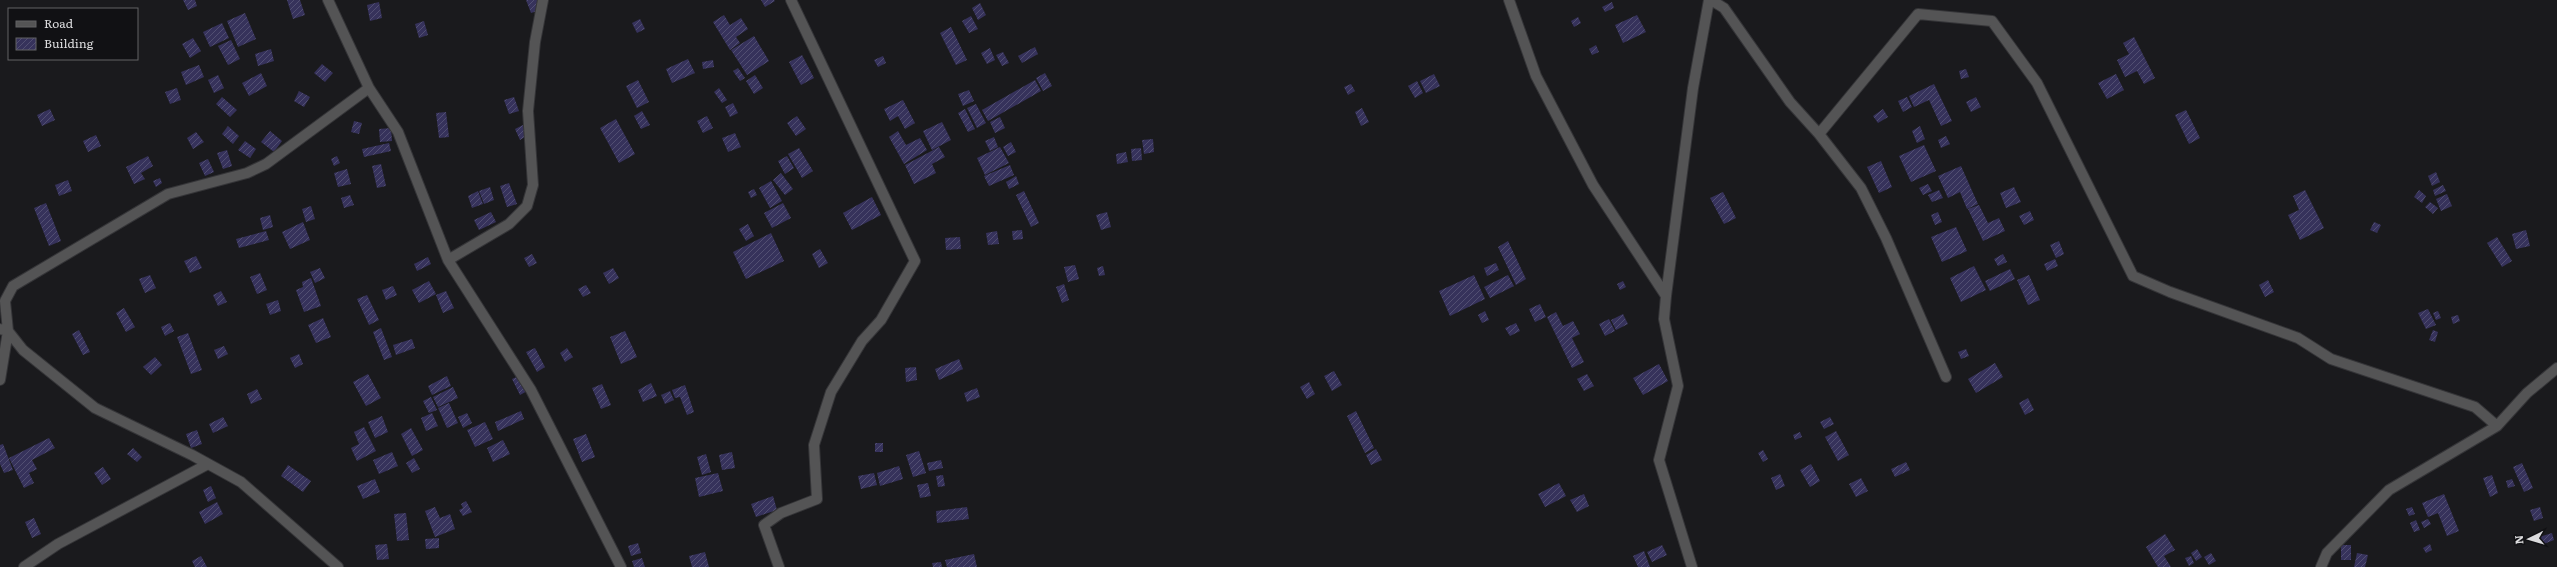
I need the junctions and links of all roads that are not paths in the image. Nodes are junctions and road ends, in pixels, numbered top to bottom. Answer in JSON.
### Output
{"nodes":[{"id":1,"x":328,"y":0,"type":"edge"},
{"id":2,"x":543,"y":0,"type":"edge"},
{"id":3,"x":791,"y":0,"type":"edge"},
{"id":4,"x":1509,"y":0,"type":"edge"},
{"id":5,"x":1710,"y":0,"type":"edge"},
{"id":6,"x":369,"y":88,"type":"junction"},
{"id":7,"x":1819,"y":134,"type":"junction"},
{"id":8,"x":448,"y":260,"type":"junction"},
{"id":9,"x":1666,"y":296,"type":"junction"},
{"id":10,"x":4,"y":330,"type":"edge"},
{"id":11,"x":2557,"y":368,"type":"edge"},
{"id":12,"x":1946,"y":377,"type":"dead end"},
{"id":13,"x":0,"y":380,"type":"edge"},
{"id":14,"x":2497,"y":426,"type":"junction"},
{"id":15,"x":208,"y":464,"type":"junction"},
{"id":16,"x":24,"y":567,"type":"edge"},
{"id":17,"x":338,"y":567,"type":"edge"},
{"id":18,"x":621,"y":567,"type":"edge"},
{"id":19,"x":779,"y":567,"type":"edge"},
{"id":20,"x":1692,"y":567,"type":"edge"},
{"id":21,"x":2321,"y":567,"type":"edge"}],
"edges":[{"from":1,"to":6,"type":"street"},
{"from":2,"to":8,"type":"street"},
{"from":3,"to":19,"type":"street"},
{"from":4,"to":9,"type":"street"},
{"from":5,"to":7,"type":"street"},
{"from":5,"to":9,"type":"street"},
{"from":6,"to":8,"type":"street"},
{"from":6,"to":10,"type":"street"},
{"from":7,"to":12,"type":"street"},
{"from":7,"to":14,"type":"street"},
{"from":8,"to":18,"type":"street"},
{"from":9,"to":20,"type":"street"},
{"from":10,"to":13,"type":"street"},
{"from":10,"to":15,"type":"street"},
{"from":11,"to":14,"type":"street"},
{"from":14,"to":21,"type":"street"},
{"from":15,"to":16,"type":"street"},
{"from":15,"to":17,"type":"street"}]}
